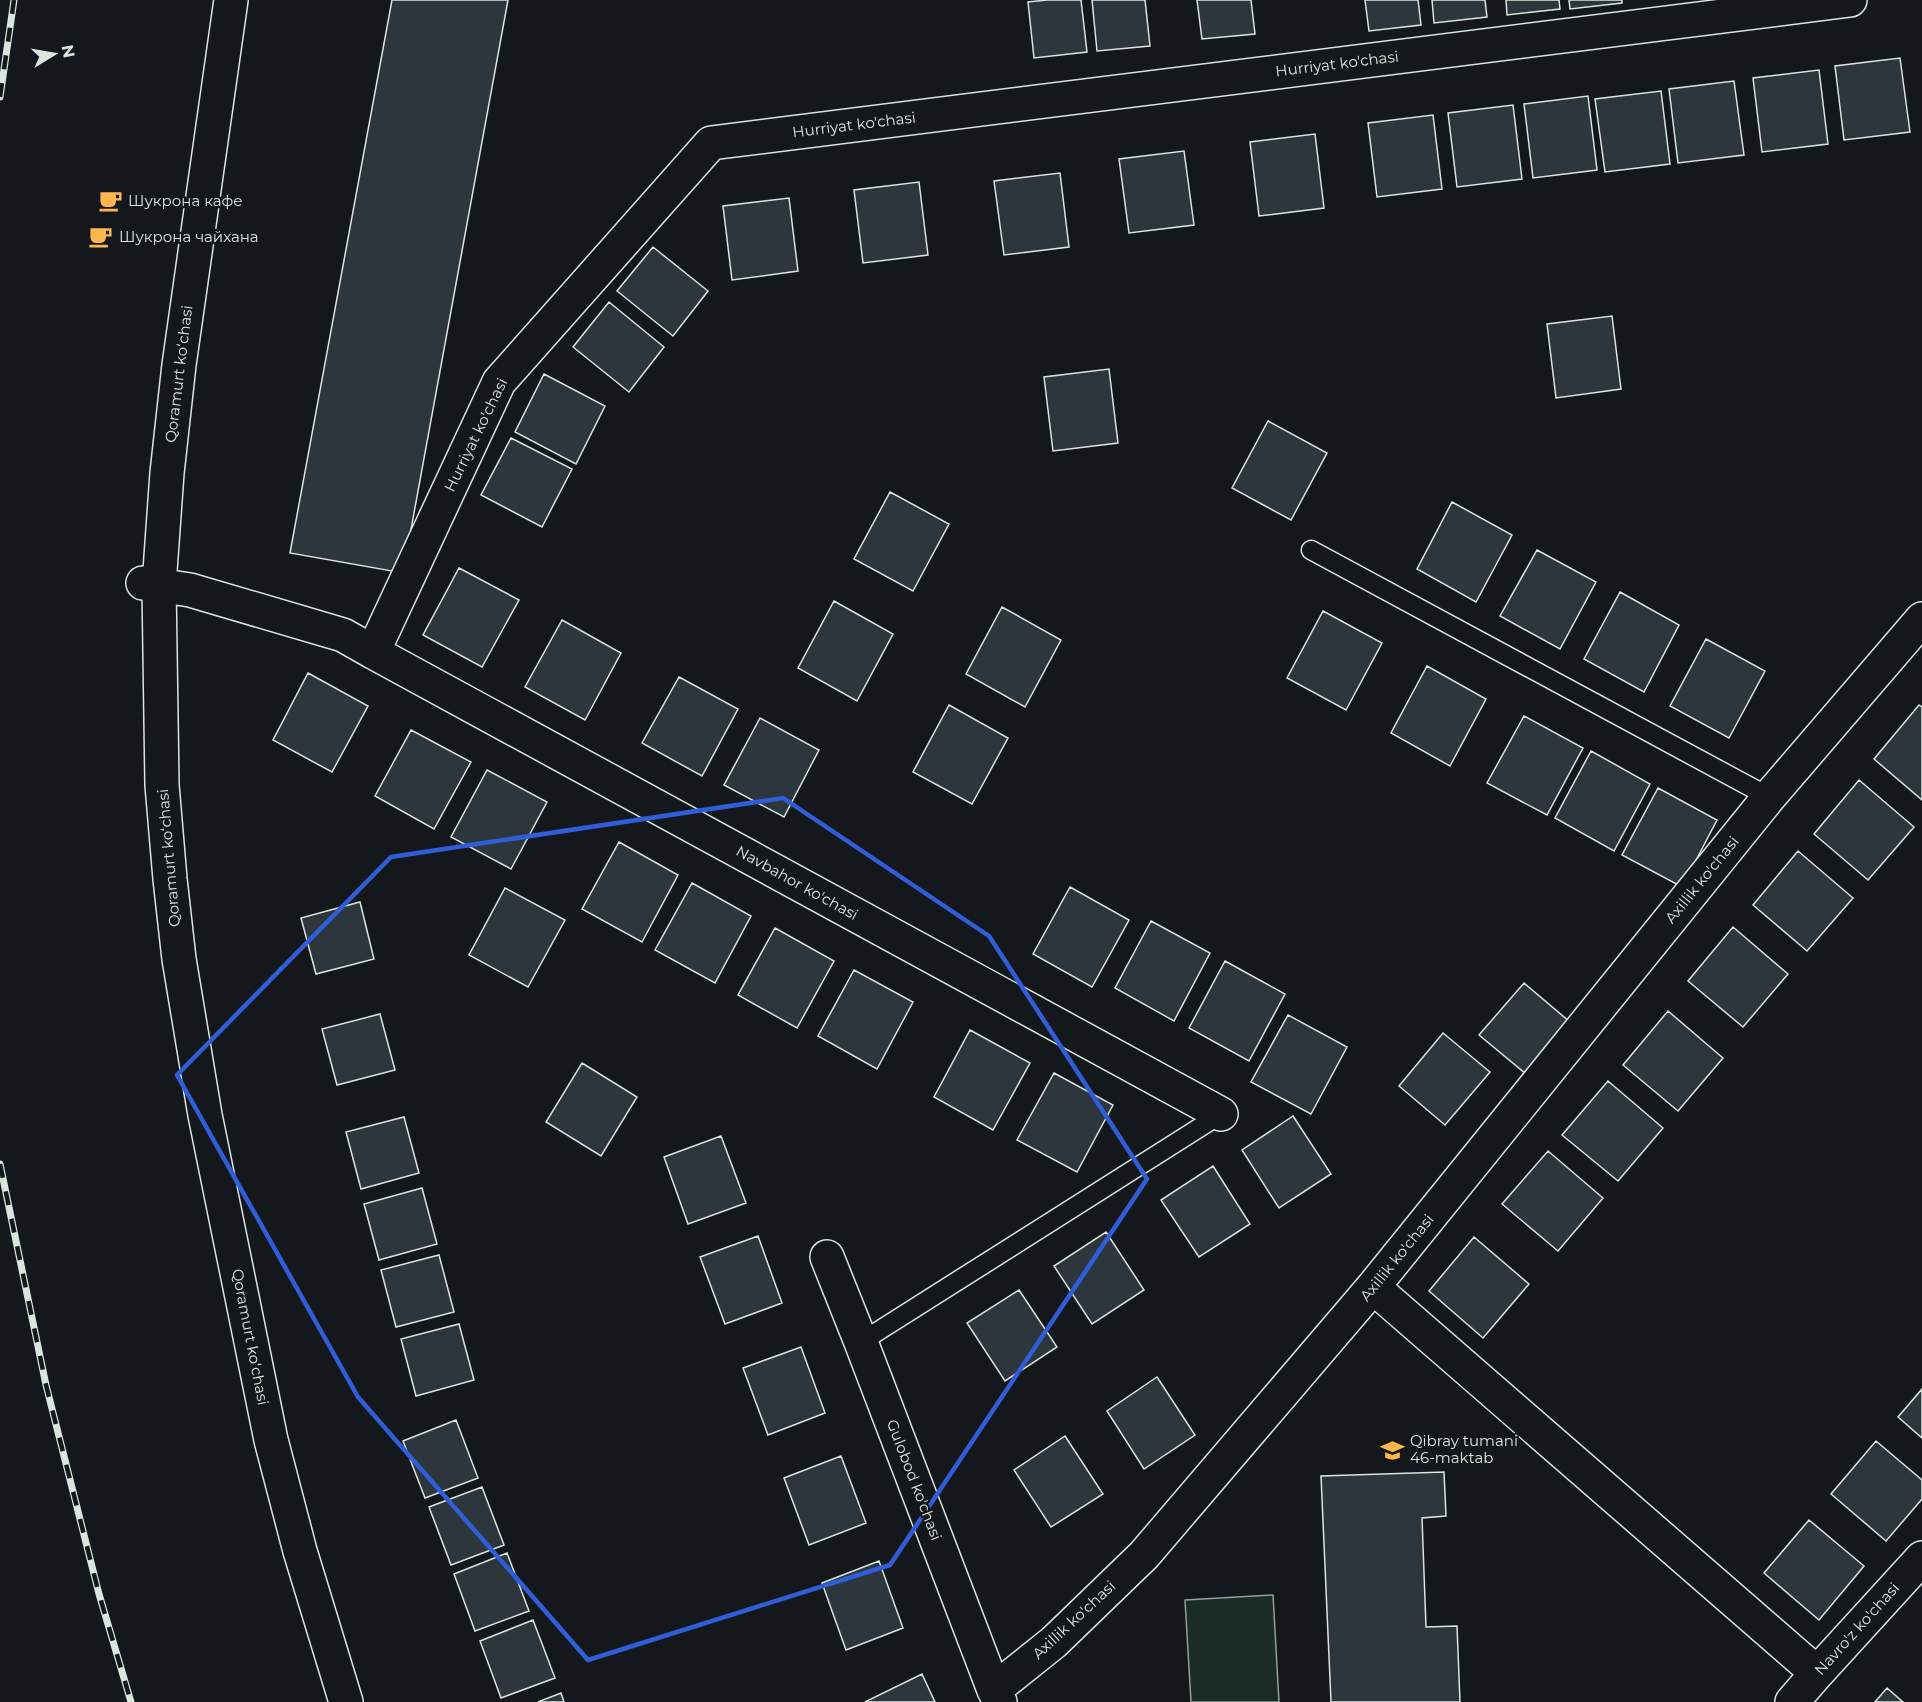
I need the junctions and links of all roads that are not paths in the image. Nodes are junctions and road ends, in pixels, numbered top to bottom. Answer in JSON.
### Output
{"nodes":[{"id":1,"x":213,"y":0,"type":"edge"},
{"id":2,"x":231,"y":0,"type":"edge"},
{"id":3,"x":1850,"y":0,"type":"edge"},
{"id":4,"x":1311,"y":550,"type":"dead end"},
{"id":5,"x":151,"y":584,"type":"junction"},
{"id":6,"x":1922,"y":619,"type":"edge"},
{"id":7,"x":373,"y":652,"type":"junction"},
{"id":8,"x":1769,"y":796,"type":"junction"},
{"id":9,"x":1221,"y":1114,"type":"joint"},
{"id":10,"x":827,"y":1257,"type":"dead end"},
{"id":11,"x":1373,"y":1287,"type":"junction"},
{"id":12,"x":861,"y":1342,"type":"junction"},
{"id":13,"x":1922,"y":1557,"type":"edge"},
{"id":14,"x":1817,"y":1673,"type":"junction"},
{"id":15,"x":997,"y":1696,"type":"edge"},
{"id":16,"x":330,"y":1702,"type":"edge"},
{"id":17,"x":346,"y":1702,"type":"edge"},
{"id":18,"x":1792,"y":1702,"type":"edge"}],
"edges":[{"from":1,"to":5,"type":"street","name":"Qoramurt koʻchasi"},
{"from":2,"to":5,"type":"street","name":"Qoramurt koʻchasi"},
{"from":3,"to":7,"type":"street","name":"Hurriyat ko'chasi"},
{"from":4,"to":8,"type":"lane"},
{"from":5,"to":7,"type":"street"},
{"from":5,"to":16,"type":"street","name":"Qoramurt koʻchasi"},
{"from":5,"to":17,"type":"street","name":"Qoramurt koʻchasi"},
{"from":6,"to":8,"type":"street","name":"Axillik ko'chasi"},
{"from":7,"to":9,"type":"street","name":"Navbahor ko'chasi"},
{"from":8,"to":11,"type":"street","name":"Axillik ko'chasi"},
{"from":9,"to":12,"type":"lane"},
{"from":10,"to":12,"type":"street","name":"Gulobod ko'chasi"},
{"from":11,"to":14,"type":"street"},
{"from":11,"to":15,"type":"street","name":"Axillik ko'chasi"},
{"from":12,"to":15,"type":"street","name":"Gulobod ko'chasi"},
{"from":13,"to":14,"type":"street","name":"Navro'z ko'chasi"},
{"from":14,"to":18,"type":"street","name":"Navro'z ko'chasi"}]}
